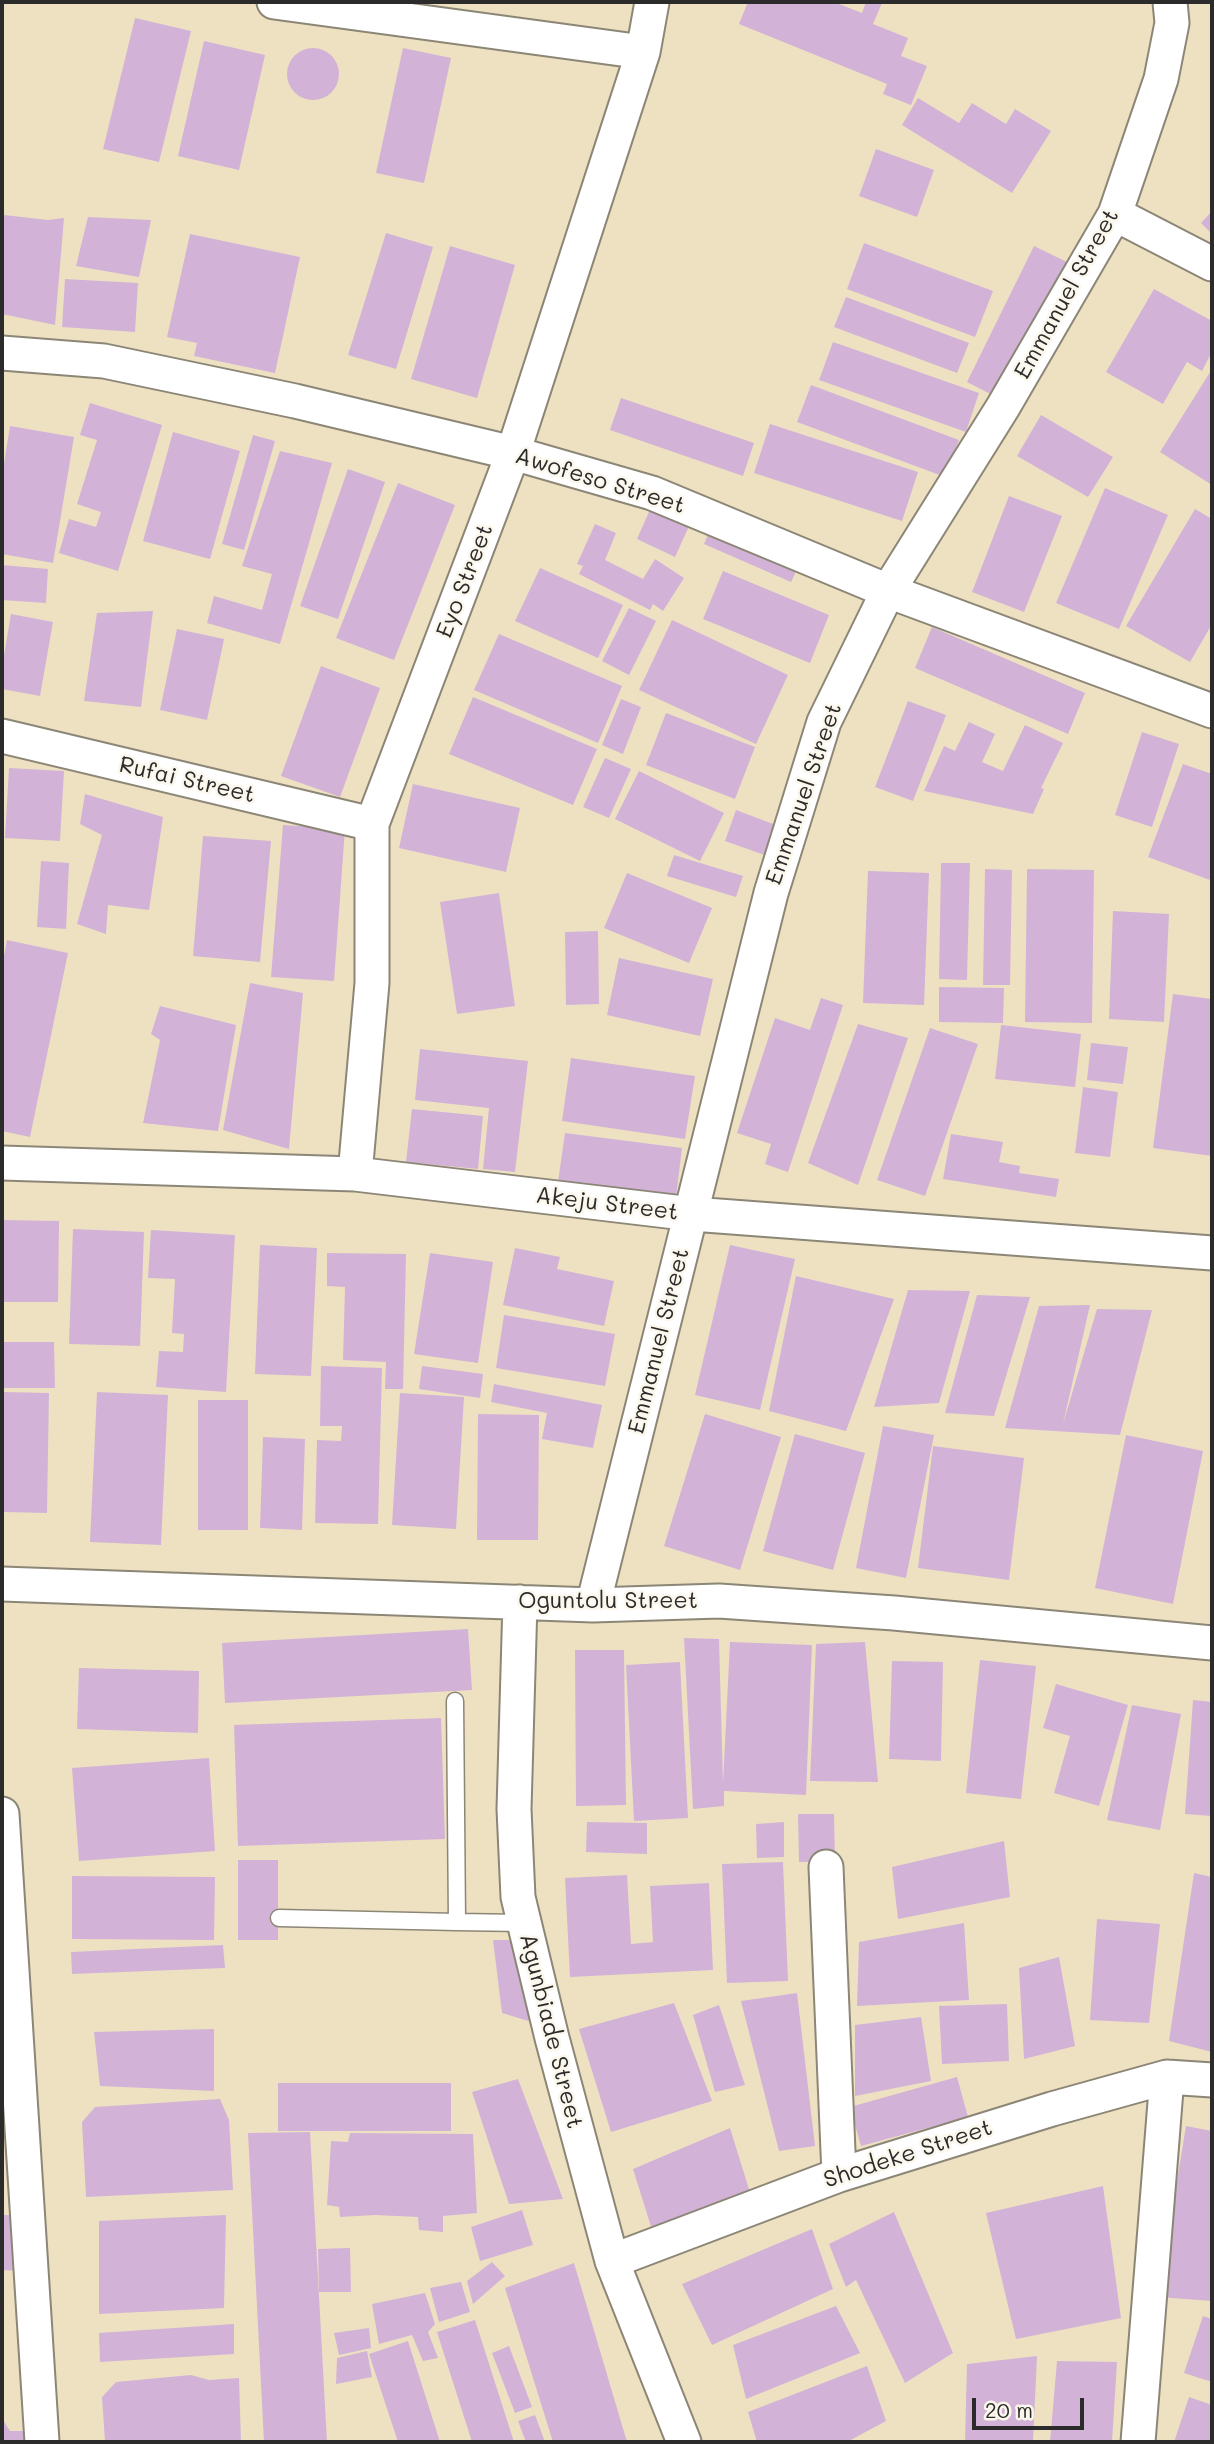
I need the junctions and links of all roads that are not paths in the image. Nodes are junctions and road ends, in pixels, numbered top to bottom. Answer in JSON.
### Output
{"nodes":[{"id":1,"x":274,"y":2,"type":"edge"},
{"id":2,"x":652,"y":2,"type":"edge"},
{"id":3,"x":1170,"y":2,"type":"edge"},
{"id":4,"x":643,"y":52,"type":"junction"},
{"id":5,"x":1115,"y":214,"type":"junction"},
{"id":6,"x":1212,"y":264,"type":"edge"},
{"id":7,"x":2,"y":353,"type":"edge"},
{"id":8,"x":513,"y":453,"type":"junction"},
{"id":9,"x":888,"y":591,"type":"junction"},
{"id":10,"x":1212,"y":711,"type":"edge"},
{"id":11,"x":2,"y":736,"type":"edge"},
{"id":12,"x":372,"y":824,"type":"junction"},
{"id":13,"x":2,"y":1163,"type":"edge"},
{"id":14,"x":355,"y":1174,"type":"junction"},
{"id":15,"x":691,"y":1214,"type":"junction"},
{"id":16,"x":1212,"y":1253,"type":"edge"},
{"id":17,"x":2,"y":1584,"type":"edge"},
{"id":18,"x":520,"y":1602,"type":"junction"},
{"id":19,"x":593,"y":1605,"type":"junction"},
{"id":20,"x":1212,"y":1643,"type":"edge"},
{"id":21,"x":455,"y":1701,"type":"dead end"},
{"id":22,"x":2,"y":1814,"type":"edge"},
{"id":23,"x":826,"y":1867,"type":"dead end"},
{"id":24,"x":279,"y":1918,"type":"dead end"},
{"id":25,"x":457,"y":1922,"type":"junction"},
{"id":26,"x":523,"y":1923,"type":"junction"},
{"id":27,"x":1167,"y":2077,"type":"junction"},
{"id":28,"x":1212,"y":2080,"type":"edge"},
{"id":29,"x":839,"y":2175,"type":"junction"},
{"id":30,"x":612,"y":2261,"type":"junction"},
{"id":31,"x":43,"y":2442,"type":"edge"},
{"id":32,"x":684,"y":2442,"type":"edge"},
{"id":33,"x":1138,"y":2442,"type":"edge"}],
"edges":[{"from":1,"to":4,"type":"street"},
{"from":2,"to":4,"type":"street","name":"Eyo Street"},
{"from":3,"to":5,"type":"street","name":"Emmanuel Street"},
{"from":4,"to":8,"type":"street","name":"Eyo Street"},
{"from":5,"to":6,"type":"street"},
{"from":5,"to":9,"type":"street","name":"Emmanuel Street"},
{"from":7,"to":8,"type":"street","name":"Awofeso Street"},
{"from":8,"to":9,"type":"street","name":"Awofeso Street"},
{"from":8,"to":12,"type":"street","name":"Eyo Street"},
{"from":9,"to":10,"type":"street","name":"Awofeso Street"},
{"from":9,"to":15,"type":"street","name":"Emmanuel Street"},
{"from":11,"to":12,"type":"street","name":"Rufai Street"},
{"from":12,"to":14,"type":"street","name":"Eyo Street"},
{"from":13,"to":14,"type":"street","name":"Akeju Street"},
{"from":14,"to":15,"type":"street","name":"Akeju Street"},
{"from":15,"to":16,"type":"street","name":"Akeju Street"},
{"from":15,"to":19,"type":"street","name":"Emmanuel Street"},
{"from":17,"to":18,"type":"street","name":"Oguntolu Street"},
{"from":18,"to":19,"type":"street","name":"Oguntolu Street"},
{"from":18,"to":26,"type":"street","name":"Agunbiade Street"},
{"from":19,"to":20,"type":"street","name":"Oguntolu Street"},
{"from":21,"to":25,"type":"lane"},
{"from":22,"to":31,"type":"street"},
{"from":23,"to":29,"type":"street"},
{"from":24,"to":25,"type":"lane"},
{"from":25,"to":26,"type":"lane"},
{"from":26,"to":30,"type":"street","name":"Agunbiade Street"},
{"from":27,"to":28,"type":"street","name":"Shodeke Street"},
{"from":27,"to":29,"type":"street","name":"Shodeke Street"},
{"from":27,"to":33,"type":"street"},
{"from":29,"to":30,"type":"street","name":"Shodeke Street"},
{"from":30,"to":32,"type":"street","name":"Agunbiade Street"}]}
